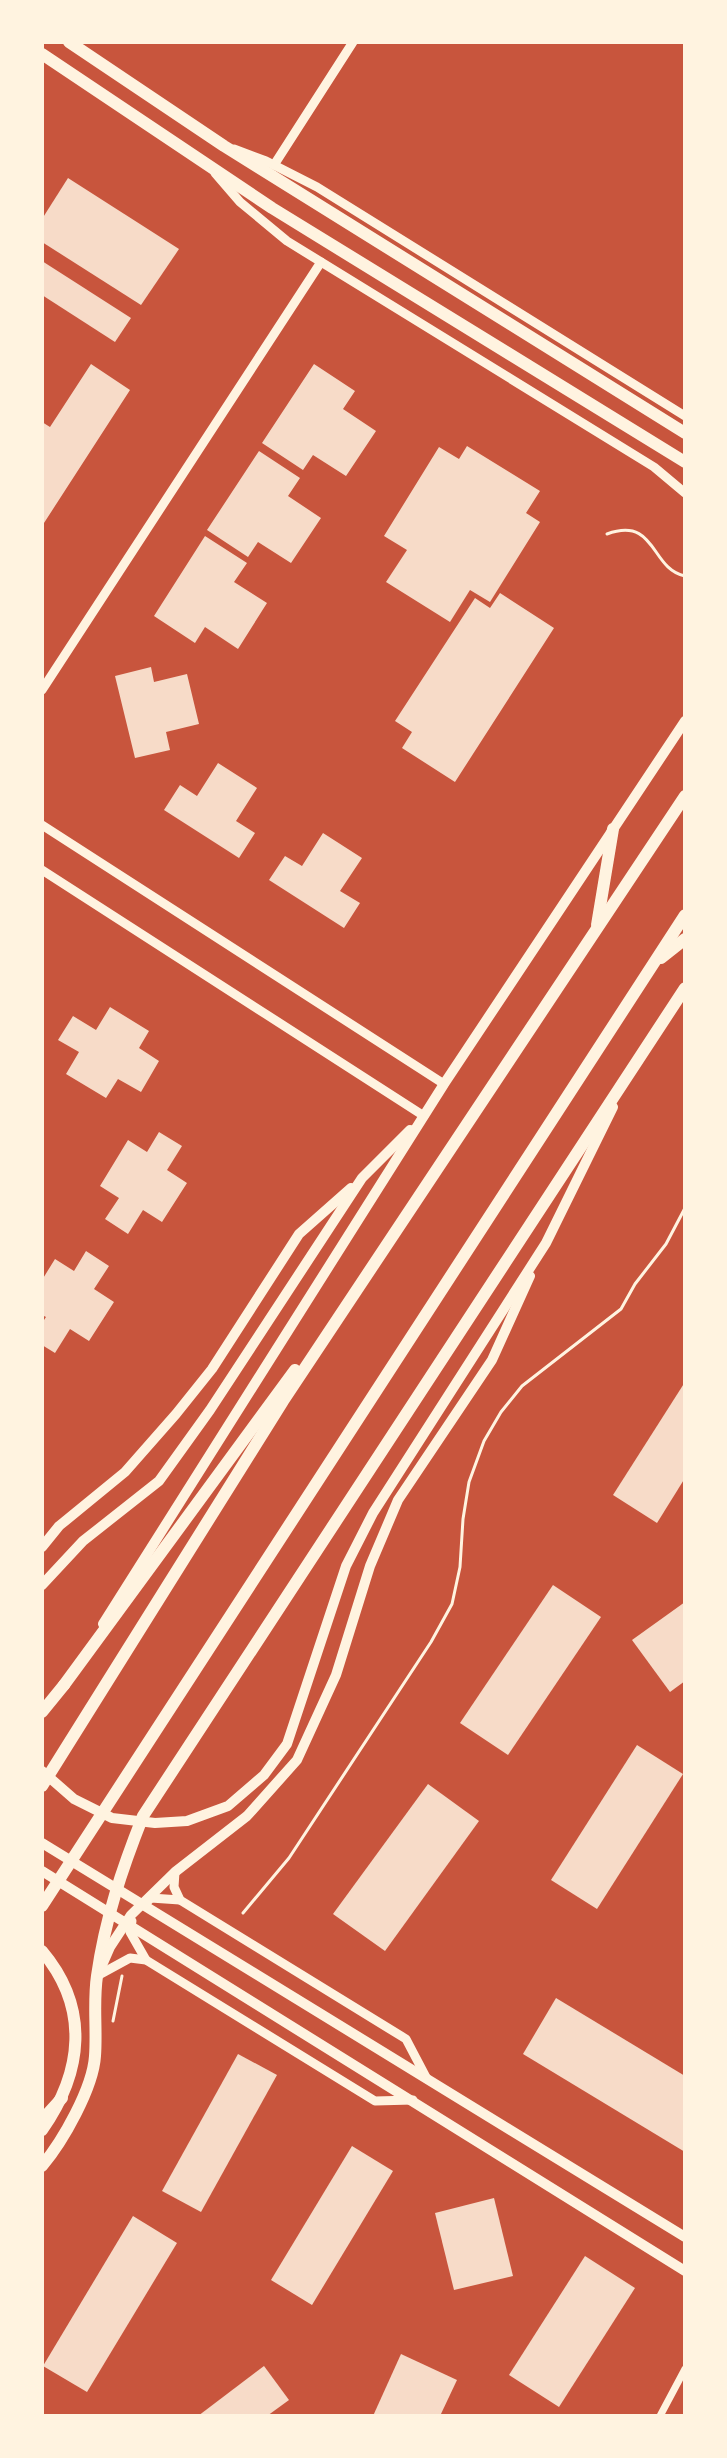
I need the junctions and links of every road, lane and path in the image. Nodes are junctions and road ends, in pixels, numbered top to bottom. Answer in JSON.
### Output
{"nodes":[{"id":1,"x":69,"y":42,"type":"edge"},
{"id":2,"x":353,"y":42,"type":"edge"},
{"id":3,"x":42,"y":54,"type":"edge"},
{"id":4,"x":224,"y":146,"type":"junction"},
{"id":5,"x":274,"y":165,"type":"junction"},
{"id":6,"x":210,"y":167,"type":"junction"},
{"id":7,"x":321,"y":262,"type":"junction"},
{"id":8,"x":685,"y":416,"type":"edge"},
{"id":9,"x":685,"y":433,"type":"edge"},
{"id":10,"x":685,"y":462,"type":"edge"},
{"id":11,"x":683,"y":490,"type":"edge"},
{"id":12,"x":607,"y":534,"type":"dead end"},
{"id":13,"x":685,"y":576,"type":"edge"},
{"id":14,"x":42,"y":690,"type":"edge"},
{"id":15,"x":685,"y":721,"type":"edge"},
{"id":16,"x":685,"y":796,"type":"edge"},
{"id":17,"x":42,"y":825,"type":"edge"},
{"id":18,"x":613,"y":829,"type":"junction"},
{"id":19,"x":42,"y":870,"type":"edge"},
{"id":20,"x":685,"y":915,"type":"edge"},
{"id":21,"x":595,"y":932,"type":"junction"},
{"id":22,"x":685,"y":939,"type":"edge"},
{"id":23,"x":652,"y":965,"type":"junction"},
{"id":24,"x":685,"y":988,"type":"edge"},
{"id":25,"x":632,"y":1066,"type":"junction"},
{"id":26,"x":444,"y":1084,"type":"junction"},
{"id":27,"x":424,"y":1116,"type":"junction"},
{"id":28,"x":362,"y":1178,"type":"junction"},
{"id":29,"x":685,"y":1208,"type":"edge"},
{"id":30,"x":394,"y":1235,"type":"junction"},
{"id":31,"x":546,"y":1243,"type":"junction"},
{"id":32,"x":42,"y":1547,"type":"edge"},
{"id":33,"x":42,"y":1585,"type":"edge"},
{"id":34,"x":64,"y":1685,"type":"junction"},
{"id":35,"x":42,"y":1712,"type":"edge"},
{"id":36,"x":42,"y":1771,"type":"edge"},
{"id":37,"x":42,"y":1786,"type":"edge"},
{"id":38,"x":42,"y":1843,"type":"edge"},
{"id":39,"x":42,"y":1871,"type":"edge"},
{"id":40,"x":175,"y":1872,"type":"junction"},
{"id":41,"x":180,"y":1900,"type":"junction"},
{"id":42,"x":42,"y":1906,"type":"edge"},
{"id":43,"x":243,"y":1913,"type":"dead end"},
{"id":44,"x":42,"y":1951,"type":"edge"},
{"id":45,"x":146,"y":1960,"type":"junction"},
{"id":46,"x":134,"y":1974,"type":"dead end"},
{"id":47,"x":97,"y":1976,"type":"junction"},
{"id":48,"x":113,"y":2021,"type":"dead end"},
{"id":49,"x":427,"y":2079,"type":"junction"},
{"id":50,"x":62,"y":2098,"type":"junction"},
{"id":51,"x":413,"y":2100,"type":"junction"},
{"id":52,"x":42,"y":2120,"type":"edge"},
{"id":53,"x":42,"y":2130,"type":"edge"},
{"id":54,"x":42,"y":2166,"type":"edge"},
{"id":55,"x":685,"y":2237,"type":"edge"},
{"id":56,"x":685,"y":2271,"type":"edge"},
{"id":57,"x":685,"y":2369,"type":"edge"},
{"id":58,"x":660,"y":2416,"type":"edge"}],
"edges":[{"from":1,"to":4,"type":"main road"},
{"from":2,"to":5,"type":"street"},
{"from":3,"to":6,"type":"main road"},
{"from":4,"to":5,"type":"street"},
{"from":4,"to":9,"type":"main road"},
{"from":5,"to":8,"type":"street"},
{"from":6,"to":7,"type":"street"},
{"from":6,"to":10,"type":"main road"},
{"from":7,"to":11,"type":"street"},
{"from":7,"to":14,"type":"street"},
{"from":12,"to":13,"type":"path"},
{"from":15,"to":18,"type":"main road"},
{"from":16,"to":21,"type":"main road"},
{"from":17,"to":26,"type":"street"},
{"from":18,"to":21,"type":"main road"},
{"from":18,"to":26,"type":"main road"},
{"from":19,"to":27,"type":"street"},
{"from":20,"to":23,"type":"main road"},
{"from":21,"to":30,"type":"main road"},
{"from":22,"to":23,"type":"main road"},
{"from":23,"to":42,"type":"main road"},
{"from":24,"to":25,"type":"main road"},
{"from":25,"to":31,"type":"main road"},
{"from":25,"to":47,"type":"main road"},
{"from":26,"to":27,"type":"main road"},
{"from":27,"to":28,"type":"main road"},
{"from":27,"to":34,"type":"main road"},
{"from":28,"to":32,"type":"main road"},
{"from":28,"to":33,"type":"main road"},
{"from":29,"to":43,"type":"path"},
{"from":30,"to":34,"type":"main road"},
{"from":30,"to":37,"type":"main road"},
{"from":31,"to":36,"type":"main road"},
{"from":31,"to":40,"type":"main road"},
{"from":34,"to":35,"type":"main road"},
{"from":38,"to":49,"type":"main road"},
{"from":39,"to":51,"type":"main road"},
{"from":40,"to":41,"type":"street"},
{"from":40,"to":47,"type":"main road"},
{"from":41,"to":45,"type":"street"},
{"from":41,"to":49,"type":"street"},
{"from":44,"to":50,"type":"main road"},
{"from":45,"to":47,"type":"street"},
{"from":45,"to":51,"type":"street"},
{"from":46,"to":48,"type":"path"},
{"from":47,"to":54,"type":"main road"},
{"from":49,"to":55,"type":"main road"},
{"from":50,"to":52,"type":"main road"},
{"from":50,"to":53,"type":"main road"},
{"from":51,"to":56,"type":"main road"},
{"from":57,"to":58,"type":"street"}]}
